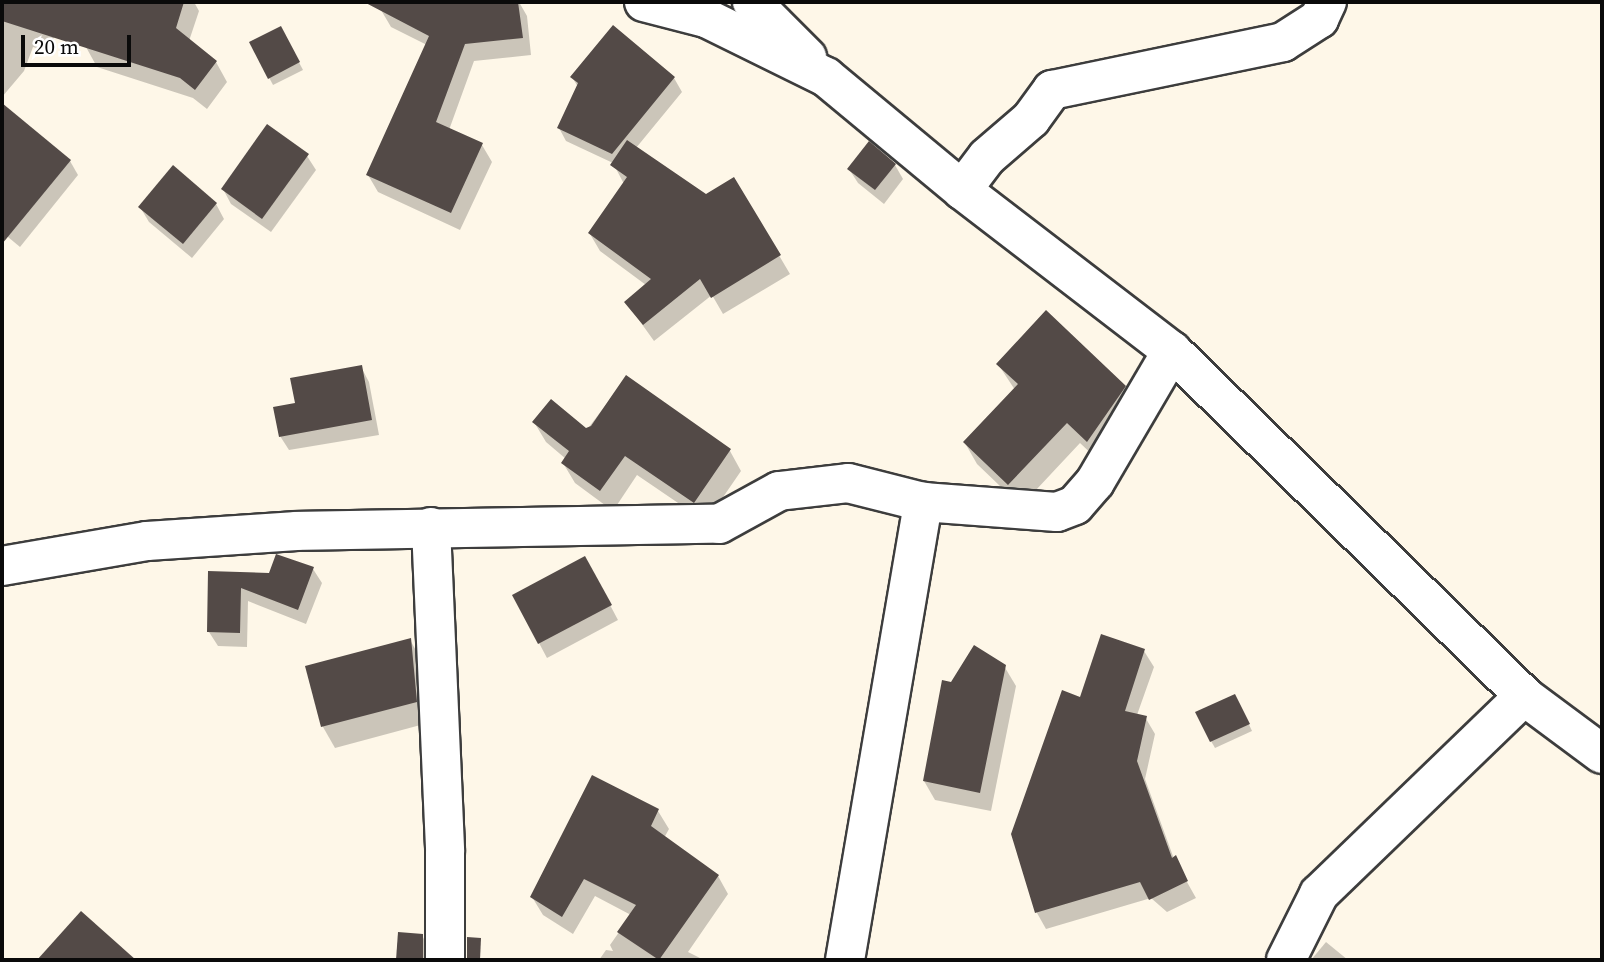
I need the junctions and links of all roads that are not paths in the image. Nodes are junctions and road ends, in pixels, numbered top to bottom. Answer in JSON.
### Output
{"nodes":[{"id":1,"x":644,"y":2,"type":"edge"},
{"id":2,"x":752,"y":2,"type":"edge"},
{"id":3,"x":1327,"y":2,"type":"edge"},
{"id":4,"x":826,"y":77,"type":"junction"},
{"id":5,"x":962,"y":190,"type":"junction"},
{"id":6,"x":1172,"y":351,"type":"junction"},
{"id":7,"x":923,"y":502,"type":"junction"},
{"id":8,"x":430,"y":527,"type":"junction"},
{"id":9,"x":2,"y":566,"type":"edge"},
{"id":10,"x":1524,"y":696,"type":"junction"},
{"id":11,"x":1602,"y":754,"type":"edge"},
{"id":12,"x":445,"y":960,"type":"edge"},
{"id":13,"x":845,"y":960,"type":"edge"},
{"id":14,"x":1286,"y":960,"type":"edge"}],
"edges":[{"from":1,"to":4,"type":"street"},
{"from":2,"to":4,"type":"street"},
{"from":3,"to":5,"type":"street"},
{"from":4,"to":5,"type":"street"},
{"from":5,"to":6,"type":"street"},
{"from":6,"to":7,"type":"street"},
{"from":6,"to":10,"type":"street"},
{"from":7,"to":8,"type":"street"},
{"from":7,"to":13,"type":"street"},
{"from":8,"to":9,"type":"street"},
{"from":8,"to":12,"type":"street"},
{"from":10,"to":11,"type":"street"},
{"from":10,"to":14,"type":"street"}]}
